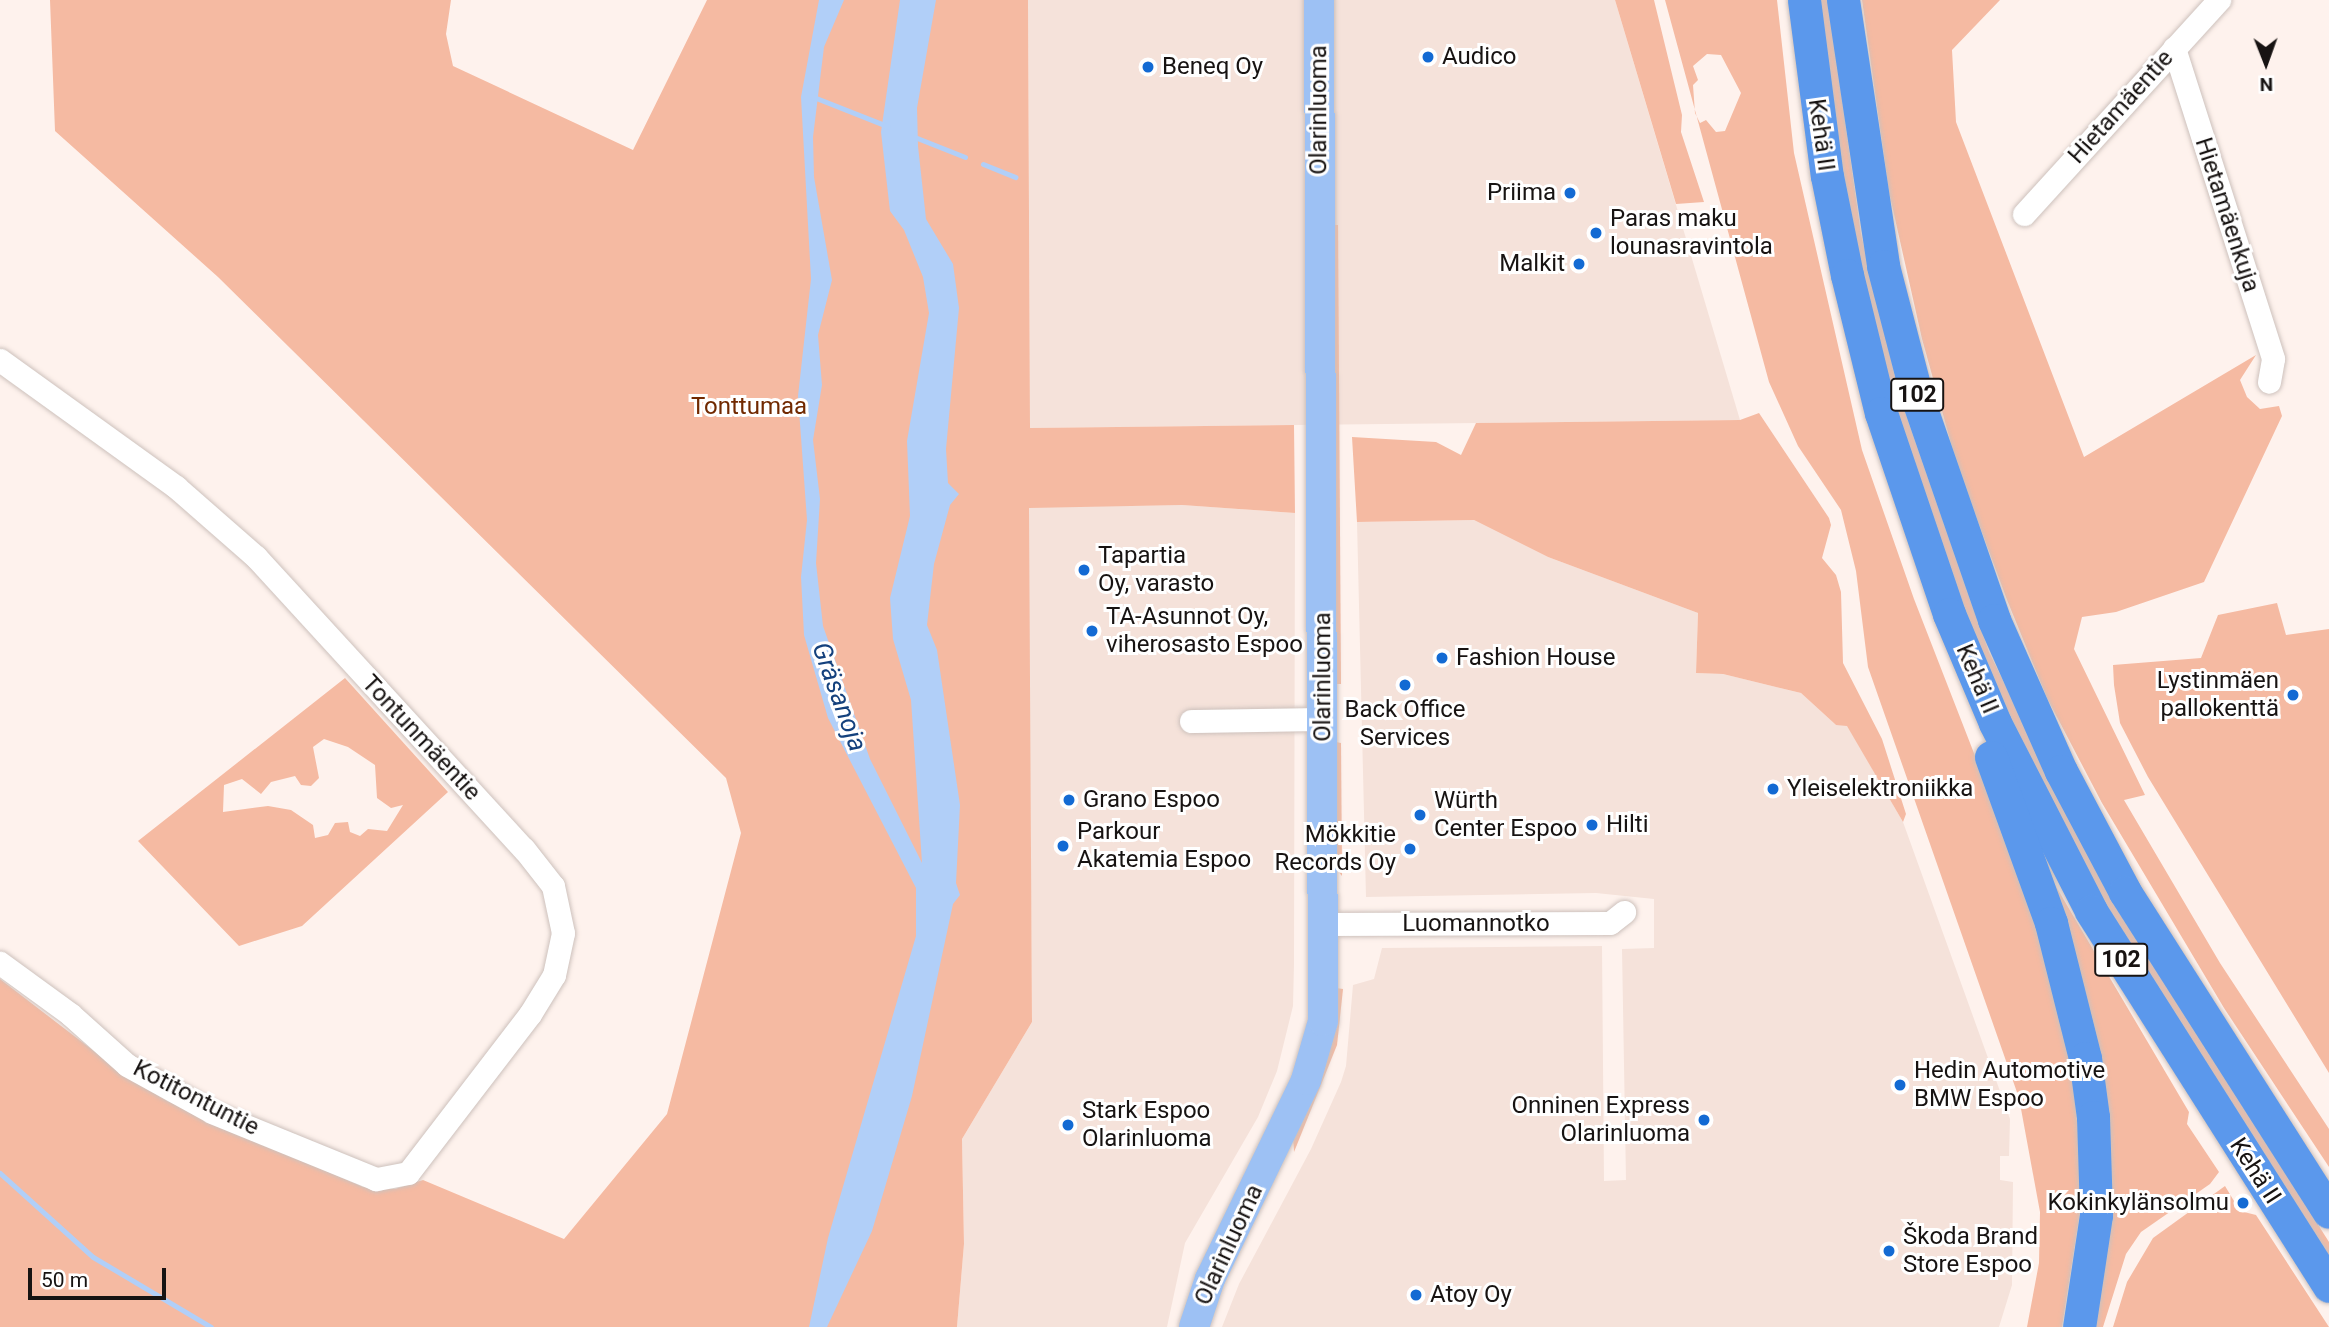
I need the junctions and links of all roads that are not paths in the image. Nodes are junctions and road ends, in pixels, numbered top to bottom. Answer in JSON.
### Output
{"nodes":[{"id":1,"x":1319,"y":0,"type":"edge"},
{"id":2,"x":1804,"y":0,"type":"edge"},
{"id":3,"x":1843,"y":0,"type":"edge"},
{"id":4,"x":2219,"y":0,"type":"edge"},
{"id":5,"x":2174,"y":48,"type":"junction"},
{"id":6,"x":2024,"y":214,"type":"dead end"},
{"id":7,"x":0,"y":359,"type":"edge"},
{"id":8,"x":2269,"y":382,"type":"dead end"},
{"id":9,"x":1949,"y":614,"type":"junction"},
{"id":10,"x":1324,"y":719,"type":"junction"},
{"id":11,"x":1191,"y":721,"type":"dead end"},
{"id":12,"x":1624,"y":912,"type":"dead end"},
{"id":13,"x":1325,"y":924,"type":"junction"},
{"id":14,"x":0,"y":963,"type":"edge"},
{"id":15,"x":376,"y":1179,"type":"joint"},
{"id":16,"x":2329,"y":1212,"type":"edge"},
{"id":17,"x":2329,"y":1286,"type":"edge"},
{"id":18,"x":1194,"y":1327,"type":"edge"},
{"id":19,"x":2079,"y":1327,"type":"edge"}],
"edges":[{"from":1,"to":10,"type":"main road","name":"Olarinluoma"},
{"from":2,"to":9,"type":"highway","name":"Kehä II","number":"102"},
{"from":3,"to":16,"type":"highway","name":"Kehä II","number":"102"},
{"from":4,"to":5,"type":"street","name":"Hietamäentie"},
{"from":5,"to":6,"type":"street","name":"Hietamäentie"},
{"from":5,"to":8,"type":"street","name":"Hietamäenkuja"},
{"from":7,"to":15,"type":"street","name":"Tontunmäentie"},
{"from":9,"to":17,"type":"highway","name":"Kehä II","number":"102"},
{"from":9,"to":19,"type":"highway"},
{"from":10,"to":11,"type":"street"},
{"from":10,"to":13,"type":"main road","name":"Olarinluoma"},
{"from":12,"to":13,"type":"street","name":"Luomannotko"},
{"from":13,"to":18,"type":"main road","name":"Olarinluoma"},
{"from":14,"to":15,"type":"street","name":"Kotitontuntie"}]}
